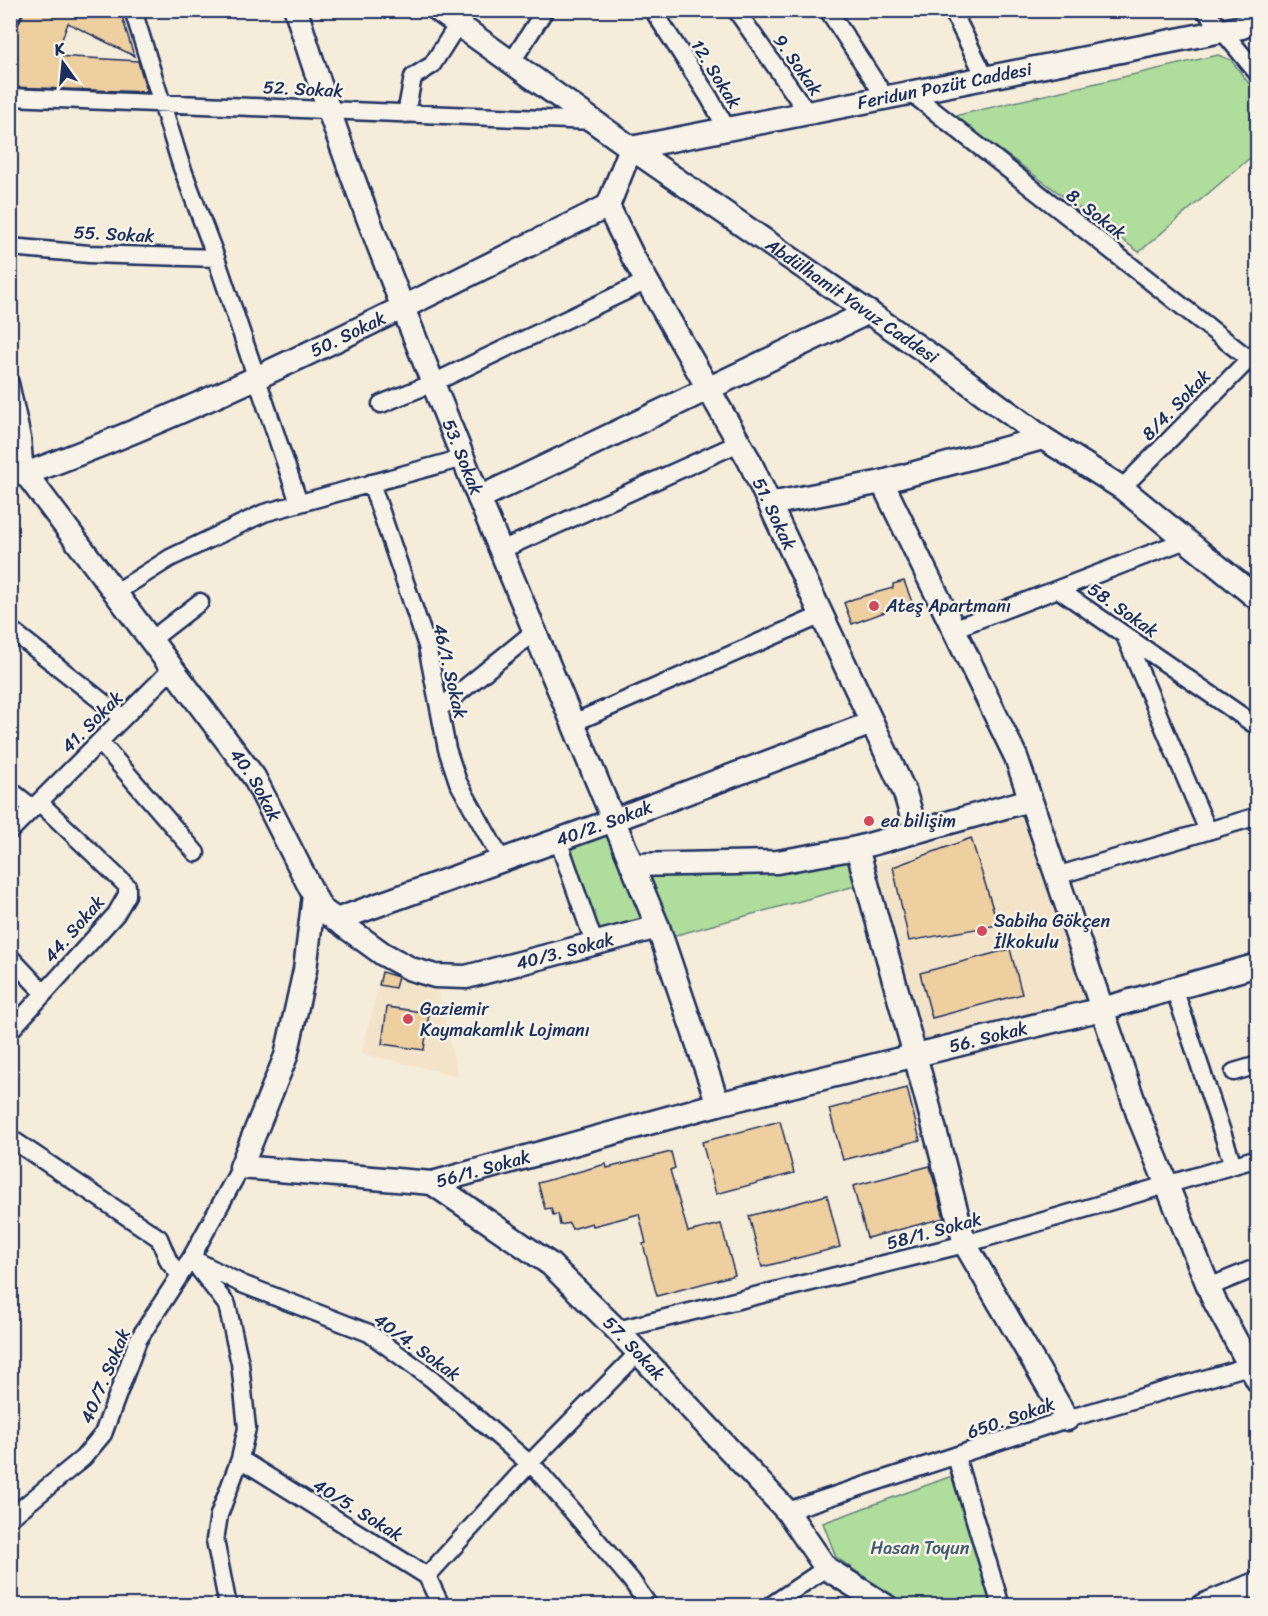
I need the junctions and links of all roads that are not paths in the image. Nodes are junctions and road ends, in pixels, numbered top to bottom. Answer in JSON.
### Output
{"nodes":[{"id":1,"x":14,"y":10,"type":"edge"},
{"id":2,"x":133,"y":10,"type":"edge"},
{"id":3,"x":296,"y":10,"type":"edge"},
{"id":4,"x":438,"y":10,"type":"edge"},
{"id":5,"x":545,"y":10,"type":"edge"},
{"id":6,"x":653,"y":10,"type":"edge"},
{"id":7,"x":736,"y":10,"type":"edge"},
{"id":8,"x":828,"y":10,"type":"edge"},
{"id":9,"x":952,"y":10,"type":"edge"},
{"id":10,"x":1205,"y":10,"type":"edge"},
{"id":11,"x":10,"y":17,"type":"edge"},
{"id":12,"x":1257,"y":20,"type":"edge"},
{"id":13,"x":458,"y":24,"type":"junction"},
{"id":14,"x":1223,"y":30,"type":"junction"},
{"id":15,"x":511,"y":63,"type":"junction"},
{"id":16,"x":1257,"y":74,"type":"edge"},
{"id":17,"x":986,"y":77,"type":"junction"},
{"id":18,"x":910,"y":92,"type":"junction"},
{"id":19,"x":10,"y":97,"type":"edge"},
{"id":20,"x":885,"y":97,"type":"junction"},
{"id":21,"x":162,"y":102,"type":"junction"},
{"id":22,"x":329,"y":110,"type":"junction"},
{"id":23,"x":807,"y":112,"type":"junction"},
{"id":24,"x":406,"y":114,"type":"junction"},
{"id":25,"x":593,"y":121,"type":"junction"},
{"id":26,"x":727,"y":129,"type":"junction"},
{"id":27,"x":632,"y":148,"type":"junction"},
{"id":28,"x":608,"y":206,"type":"junction"},
{"id":29,"x":10,"y":247,"type":"edge"},
{"id":30,"x":216,"y":258,"type":"junction"},
{"id":31,"x":647,"y":281,"type":"junction"},
{"id":32,"x":402,"y":307,"type":"junction"},
{"id":33,"x":869,"y":312,"type":"junction"},
{"id":34,"x":1254,"y":358,"type":"edge"},
{"id":35,"x":256,"y":378,"type":"junction"},
{"id":36,"x":10,"y":383,"type":"edge"},
{"id":37,"x":433,"y":383,"type":"junction"},
{"id":38,"x":708,"y":387,"type":"junction"},
{"id":39,"x":381,"y":404,"type":"dead end"},
{"id":40,"x":1043,"y":438,"type":"junction"},
{"id":41,"x":739,"y":443,"type":"junction"},
{"id":42,"x":463,"y":458,"type":"junction"},
{"id":43,"x":18,"y":469,"type":"edge"},
{"id":44,"x":882,"y":482,"type":"junction"},
{"id":45,"x":371,"y":483,"type":"junction"},
{"id":46,"x":1122,"y":488,"type":"junction"},
{"id":47,"x":479,"y":498,"type":"junction"},
{"id":48,"x":298,"y":503,"type":"junction"},
{"id":49,"x":770,"y":504,"type":"junction"},
{"id":50,"x":1186,"y":540,"type":"junction"},
{"id":51,"x":501,"y":550,"type":"junction"},
{"id":52,"x":1058,"y":589,"type":"junction"},
{"id":53,"x":115,"y":593,"type":"junction"},
{"id":54,"x":1257,"y":600,"type":"edge"},
{"id":55,"x":200,"y":602,"type":"dead end"},
{"id":56,"x":822,"y":615,"type":"junction"},
{"id":57,"x":10,"y":629,"type":"edge"},
{"id":58,"x":953,"y":629,"type":"junction"},
{"id":59,"x":535,"y":631,"type":"junction"},
{"id":60,"x":1125,"y":635,"type":"junction"},
{"id":61,"x":151,"y":640,"type":"junction"},
{"id":62,"x":172,"y":669,"type":"junction"},
{"id":63,"x":440,"y":709,"type":"junction"},
{"id":64,"x":123,"y":718,"type":"junction"},
{"id":65,"x":573,"y":723,"type":"junction"},
{"id":66,"x":872,"y":723,"type":"junction"},
{"id":67,"x":1257,"y":727,"type":"edge"},
{"id":68,"x":100,"y":741,"type":"junction"},
{"id":69,"x":10,"y":789,"type":"edge"},
{"id":70,"x":1030,"y":800,"type":"junction"},
{"id":71,"x":36,"y":805,"type":"junction"},
{"id":72,"x":1257,"y":816,"type":"edge"},
{"id":73,"x":614,"y":820,"type":"junction"},
{"id":74,"x":10,"y":831,"type":"edge"},
{"id":75,"x":916,"y":831,"type":"junction"},
{"id":76,"x":1208,"y":831,"type":"junction"},
{"id":77,"x":558,"y":840,"type":"junction"},
{"id":78,"x":857,"y":848,"type":"junction"},
{"id":79,"x":196,"y":853,"type":"dead end"},
{"id":80,"x":502,"y":861,"type":"junction"},
{"id":81,"x":632,"y":865,"type":"junction"},
{"id":82,"x":1056,"y":876,"type":"junction"},
{"id":83,"x":314,"y":895,"type":"junction"},
{"id":84,"x":336,"y":920,"type":"junction"},
{"id":85,"x":658,"y":927,"type":"junction"},
{"id":86,"x":595,"y":945,"type":"junction"},
{"id":87,"x":10,"y":957,"type":"edge"},
{"id":88,"x":1257,"y":964,"type":"edge"},
{"id":89,"x":1174,"y":988,"type":"junction"},
{"id":90,"x":45,"y":993,"type":"junction"},
{"id":91,"x":1102,"y":1009,"type":"junction"},
{"id":92,"x":10,"y":1031,"type":"edge"},
{"id":93,"x":915,"y":1055,"type":"junction"},
{"id":94,"x":1257,"y":1065,"type":"edge"},
{"id":95,"x":1234,"y":1072,"type":"dead end"},
{"id":96,"x":718,"y":1104,"type":"junction"},
{"id":97,"x":10,"y":1138,"type":"edge"},
{"id":98,"x":1257,"y":1158,"type":"edge"},
{"id":99,"x":1233,"y":1165,"type":"junction"},
{"id":100,"x":241,"y":1167,"type":"junction"},
{"id":101,"x":432,"y":1183,"type":"junction"},
{"id":102,"x":1166,"y":1184,"type":"junction"},
{"id":103,"x":965,"y":1244,"type":"junction"},
{"id":104,"x":191,"y":1258,"type":"junction"},
{"id":105,"x":1257,"y":1267,"type":"edge"},
{"id":106,"x":180,"y":1275,"type":"junction"},
{"id":107,"x":1209,"y":1287,"type":"junction"},
{"id":108,"x":617,"y":1330,"type":"junction"},
{"id":109,"x":638,"y":1353,"type":"junction"},
{"id":110,"x":1253,"y":1374,"type":"edge"},
{"id":111,"x":1067,"y":1419,"type":"junction"},
{"id":112,"x":956,"y":1457,"type":"junction"},
{"id":113,"x":240,"y":1459,"type":"junction"},
{"id":114,"x":529,"y":1464,"type":"junction"},
{"id":115,"x":787,"y":1511,"type":"junction"},
{"id":116,"x":10,"y":1518,"type":"edge"},
{"id":117,"x":826,"y":1568,"type":"junction"},
{"id":118,"x":427,"y":1576,"type":"junction"},
{"id":119,"x":1257,"y":1583,"type":"edge"},
{"id":120,"x":228,"y":1605,"type":"edge"},
{"id":121,"x":441,"y":1605,"type":"edge"},
{"id":122,"x":649,"y":1605,"type":"edge"},
{"id":123,"x":770,"y":1605,"type":"edge"},
{"id":124,"x":886,"y":1605,"type":"edge"},
{"id":125,"x":1001,"y":1605,"type":"edge"},
{"id":126,"x":1202,"y":1605,"type":"edge"}],
"edges":[{"from":1,"to":11,"type":"street"},
{"from":2,"to":21,"type":"street"},
{"from":3,"to":22,"type":"street","name":"53. Sokak"},
{"from":4,"to":13,"type":"street","name":"Abdülhamit Yavuz Caddesi"},
{"from":5,"to":15,"type":"street"},
{"from":6,"to":26,"type":"street","name":"12. Sokak"},
{"from":7,"to":23,"type":"street","name":"9. Sokak"},
{"from":8,"to":20,"type":"street"},
{"from":9,"to":17,"type":"street"},
{"from":10,"to":14,"type":"street"},
{"from":12,"to":14,"type":"street","name":"Feridun Pozüt Caddesi"},
{"from":13,"to":15,"type":"street","name":"Abdülhamit Yavuz Caddesi"},
{"from":13,"to":24,"type":"street"},
{"from":14,"to":16,"type":"street"},
{"from":14,"to":17,"type":"street","name":"Feridun Pozüt Caddesi"},
{"from":15,"to":25,"type":"street","name":"Abdülhamit Yavuz Caddesi"},
{"from":17,"to":18,"type":"street","name":"Feridun Pozüt Caddesi"},
{"from":18,"to":20,"type":"street","name":"Feridun Pozüt Caddesi"},
{"from":18,"to":34,"type":"street","name":"8. Sokak"},
{"from":19,"to":21,"type":"street","name":"52. Sokak"},
{"from":20,"to":23,"type":"street","name":"Feridun Pozüt Caddesi"},
{"from":21,"to":22,"type":"street","name":"52. Sokak"},
{"from":21,"to":30,"type":"street"},
{"from":22,"to":24,"type":"street","name":"52. Sokak"},
{"from":22,"to":32,"type":"street","name":"53. Sokak"},
{"from":23,"to":26,"type":"street","name":"Feridun Pozüt Caddesi"},
{"from":24,"to":25,"type":"street","name":"52. Sokak"},
{"from":25,"to":27,"type":"street","name":"Abdülhamit Yavuz Caddesi"},
{"from":26,"to":27,"type":"street","name":"Feridun Pozüt Caddesi"},
{"from":27,"to":28,"type":"street"},
{"from":27,"to":33,"type":"street","name":"Abdülhamit Yavuz Caddesi"},
{"from":28,"to":31,"type":"street","name":"51. Sokak"},
{"from":28,"to":32,"type":"street","name":"50. Sokak"},
{"from":29,"to":30,"type":"street","name":"55. Sokak"},
{"from":30,"to":35,"type":"street"},
{"from":31,"to":37,"type":"street"},
{"from":31,"to":38,"type":"street","name":"51. Sokak"},
{"from":32,"to":35,"type":"street","name":"50. Sokak"},
{"from":32,"to":37,"type":"street","name":"53. Sokak"},
{"from":33,"to":38,"type":"street","name":"53. Sokak"},
{"from":33,"to":40,"type":"street","name":"Abdülhamit Yavuz Caddesi"},
{"from":34,"to":46,"type":"street","name":"8/4. Sokak"},
{"from":35,"to":43,"type":"street","name":"50. Sokak"},
{"from":35,"to":48,"type":"street"},
{"from":36,"to":43,"type":"street"},
{"from":37,"to":39,"type":"street"},
{"from":37,"to":42,"type":"street","name":"53. Sokak"},
{"from":38,"to":41,"type":"street","name":"51. Sokak"},
{"from":38,"to":47,"type":"street","name":"53. Sokak"},
{"from":40,"to":44,"type":"street"},
{"from":40,"to":46,"type":"street","name":"Abdülhamit Yavuz Caddesi"},
{"from":41,"to":49,"type":"street","name":"51. Sokak"},
{"from":41,"to":51,"type":"street"},
{"from":42,"to":45,"type":"street"},
{"from":42,"to":47,"type":"street","name":"53. Sokak"},
{"from":43,"to":53,"type":"street","name":"40. Sokak"},
{"from":44,"to":49,"type":"street"},
{"from":44,"to":58,"type":"street"},
{"from":45,"to":48,"type":"street"},
{"from":45,"to":63,"type":"street","name":"46/1. Sokak"},
{"from":46,"to":50,"type":"street","name":"Abdülhamit Yavuz Caddesi"},
{"from":47,"to":51,"type":"street"},
{"from":48,"to":53,"type":"street"},
{"from":49,"to":56,"type":"street","name":"51. Sokak"},
{"from":50,"to":52,"type":"street"},
{"from":50,"to":54,"type":"street","name":"Abdülhamit Yavuz Caddesi"},
{"from":51,"to":59,"type":"street"},
{"from":52,"to":58,"type":"street"},
{"from":52,"to":60,"type":"street","name":"58. Sokak"},
{"from":53,"to":61,"type":"street","name":"40. Sokak"},
{"from":55,"to":61,"type":"street"},
{"from":56,"to":65,"type":"street"},
{"from":56,"to":66,"type":"street","name":"51. Sokak"},
{"from":57,"to":64,"type":"street"},
{"from":58,"to":70,"type":"street"},
{"from":59,"to":63,"type":"street"},
{"from":59,"to":65,"type":"street"},
{"from":60,"to":67,"type":"street","name":"58. Sokak"},
{"from":60,"to":76,"type":"street"},
{"from":61,"to":62,"type":"street","name":"40. Sokak"},
{"from":62,"to":64,"type":"street","name":"41. Sokak"},
{"from":62,"to":83,"type":"street","name":"40. Sokak"},
{"from":63,"to":80,"type":"street","name":"46/1. Sokak"},
{"from":64,"to":68,"type":"street","name":"41. Sokak"},
{"from":65,"to":73,"type":"street"},
{"from":66,"to":73,"type":"street","name":"40/2. Sokak"},
{"from":66,"to":75,"type":"street","name":"51. Sokak"},
{"from":68,"to":71,"type":"street","name":"41. Sokak"},
{"from":68,"to":79,"type":"street"},
{"from":69,"to":71,"type":"street","name":"44. Sokak"},
{"from":70,"to":75,"type":"street"},
{"from":70,"to":82,"type":"street"},
{"from":71,"to":74,"type":"street","name":"41. Sokak"},
{"from":71,"to":90,"type":"street","name":"44. Sokak"},
{"from":72,"to":76,"type":"street"},
{"from":73,"to":77,"type":"street","name":"40/2. Sokak"},
{"from":73,"to":81,"type":"street"},
{"from":75,"to":78,"type":"street"},
{"from":76,"to":82,"type":"street"},
{"from":77,"to":80,"type":"street","name":"40/2. Sokak"},
{"from":77,"to":86,"type":"street"},
{"from":78,"to":81,"type":"street"},
{"from":78,"to":93,"type":"street"},
{"from":80,"to":84,"type":"street","name":"40/2. Sokak"},
{"from":81,"to":85,"type":"street"},
{"from":82,"to":91,"type":"street"},
{"from":83,"to":84,"type":"street","name":"40/3. Sokak"},
{"from":83,"to":100,"type":"street"},
{"from":84,"to":86,"type":"street","name":"40/3. Sokak"},
{"from":85,"to":86,"type":"street","name":"40/3. Sokak"},
{"from":85,"to":96,"type":"street"},
{"from":87,"to":90,"type":"street"},
{"from":88,"to":89,"type":"street","name":"56. Sokak"},
{"from":89,"to":91,"type":"street","name":"56. Sokak"},
{"from":89,"to":99,"type":"street"},
{"from":90,"to":92,"type":"street","name":"44. Sokak"},
{"from":91,"to":93,"type":"street","name":"56. Sokak"},
{"from":91,"to":102,"type":"street"},
{"from":93,"to":96,"type":"street","name":"56. Sokak"},
{"from":93,"to":103,"type":"street"},
{"from":94,"to":95,"type":"street"},
{"from":96,"to":101,"type":"street","name":"56/1. Sokak"},
{"from":97,"to":106,"type":"street"},
{"from":98,"to":99,"type":"street","name":"58/1. Sokak"},
{"from":99,"to":102,"type":"street","name":"58/1. Sokak"},
{"from":100,"to":101,"type":"street","name":"56/1. Sokak"},
{"from":100,"to":104,"type":"street"},
{"from":101,"to":108,"type":"street","name":"57. Sokak"},
{"from":102,"to":103,"type":"street","name":"58/1. Sokak"},
{"from":102,"to":107,"type":"street"},
{"from":103,"to":108,"type":"street","name":"58/1. Sokak"},
{"from":103,"to":111,"type":"street"},
{"from":104,"to":106,"type":"street","name":"40/7. Sokak"},
{"from":104,"to":113,"type":"street"},
{"from":104,"to":114,"type":"street","name":"40/4. Sokak"},
{"from":105,"to":107,"type":"street"},
{"from":106,"to":116,"type":"street","name":"40/7. Sokak"},
{"from":107,"to":110,"type":"street"},
{"from":108,"to":109,"type":"street","name":"57. Sokak"},
{"from":109,"to":114,"type":"street"},
{"from":109,"to":115,"type":"street","name":"57. Sokak"},
{"from":110,"to":111,"type":"street","name":"650. Sokak"},
{"from":111,"to":112,"type":"street","name":"650. Sokak"},
{"from":112,"to":115,"type":"street","name":"650. Sokak"},
{"from":112,"to":125,"type":"street"},
{"from":113,"to":118,"type":"street","name":"40/5. Sokak"},
{"from":113,"to":120,"type":"street"},
{"from":114,"to":118,"type":"street"},
{"from":114,"to":122,"type":"street","name":"40/4. Sokak"},
{"from":115,"to":117,"type":"street","name":"57. Sokak"},
{"from":117,"to":123,"type":"street"},
{"from":117,"to":124,"type":"street"},
{"from":118,"to":121,"type":"street"},
{"from":119,"to":126,"type":"street"}]}
